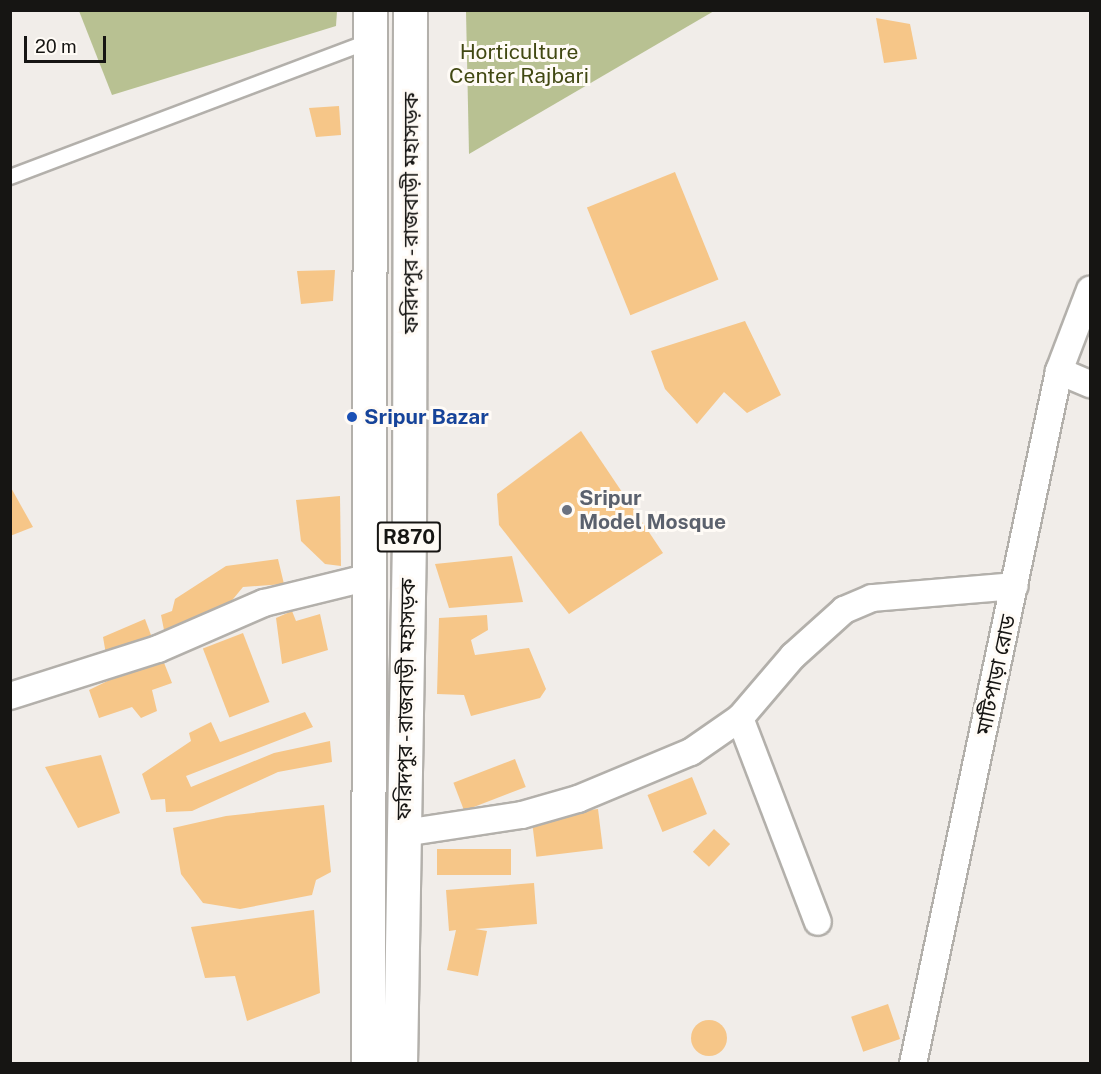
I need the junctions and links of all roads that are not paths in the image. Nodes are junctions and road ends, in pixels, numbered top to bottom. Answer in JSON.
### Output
{"nodes":[{"id":1,"x":410,"y":10,"type":"edge"},
{"id":2,"x":370,"y":26,"type":"edge"},
{"id":3,"x":10,"y":177,"type":"edge"},
{"id":4,"x":1090,"y":290,"type":"edge"},
{"id":5,"x":1059,"y":371,"type":"junction"},
{"id":6,"x":1090,"y":384,"type":"edge"},
{"id":7,"x":370,"y":577,"type":"junction"},
{"id":8,"x":1014,"y":586,"type":"junction"},
{"id":9,"x":10,"y":696,"type":"edge"},
{"id":10,"x":740,"y":718,"type":"junction"},
{"id":11,"x":404,"y":833,"type":"junction"},
{"id":12,"x":818,"y":922,"type":"dead end"},
{"id":13,"x":368,"y":1064,"type":"edge"},
{"id":14,"x":400,"y":1064,"type":"edge"},
{"id":15,"x":913,"y":1064,"type":"edge"}],
"edges":[{"from":1,"to":11,"type":"main road","name":"ফরিদপুর - রাজবাড়ী মহাসড়ক","number":"R870"},
{"from":2,"to":3,"type":"lane"},
{"from":2,"to":7,"type":"main road","name":"ফরিদপুর - রাজবাড়ী মহাসড়ক","number":"R870"},
{"from":4,"to":5,"type":"street","name":"মাটিপাড়া রোড"},
{"from":5,"to":6,"type":"street"},
{"from":5,"to":8,"type":"street","name":"মাটিপাড়া রোড"},
{"from":7,"to":9,"type":"street"},
{"from":7,"to":13,"type":"main road","name":"ফরিদপুর - রাজবাড়ী মহাসড়ক","number":"R870"},
{"from":8,"to":10,"type":"street"},
{"from":8,"to":15,"type":"street","name":"মাটিপাড়া রোড"},
{"from":10,"to":11,"type":"street"},
{"from":10,"to":12,"type":"street"},
{"from":11,"to":14,"type":"main road","name":"ফরিদপুর - রাজবাড়ী মহাসড়ক","number":"R870"}]}
